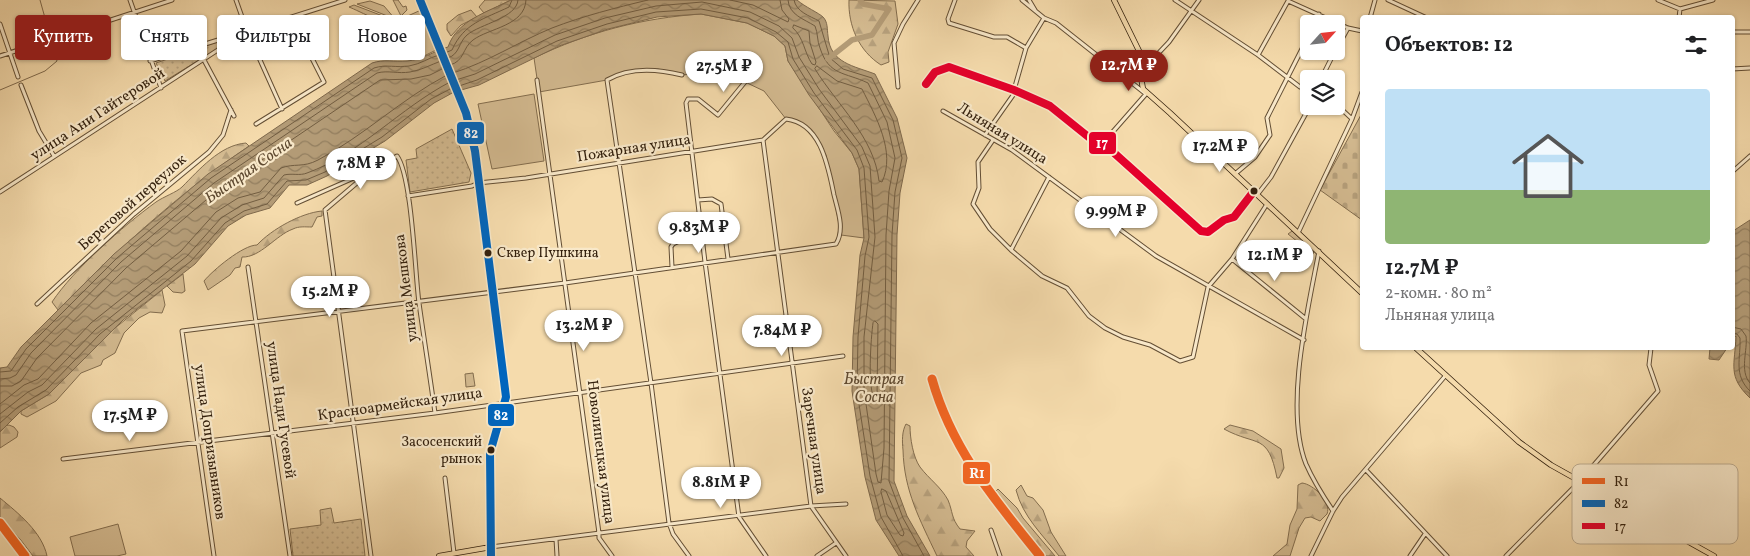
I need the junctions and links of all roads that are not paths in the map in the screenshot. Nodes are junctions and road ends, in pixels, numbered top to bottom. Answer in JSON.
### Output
{"nodes":[{"id":1,"x":130,"y":0,"type":"edge"},
{"id":2,"x":172,"y":0,"type":"edge"},
{"id":3,"x":236,"y":0,"type":"edge"},
{"id":4,"x":345,"y":0,"type":"edge"},
{"id":5,"x":420,"y":0,"type":"edge"},
{"id":6,"x":918,"y":0,"type":"edge"},
{"id":7,"x":955,"y":0,"type":"edge"},
{"id":8,"x":1022,"y":0,"type":"edge"},
{"id":9,"x":1029,"y":0,"type":"edge"},
{"id":10,"x":1114,"y":0,"type":"edge"},
{"id":11,"x":1176,"y":0,"type":"edge"},
{"id":12,"x":1199,"y":0,"type":"edge"},
{"id":13,"x":1288,"y":0,"type":"edge"},
{"id":14,"x":1375,"y":0,"type":"edge"},
{"id":15,"x":1388,"y":0,"type":"edge"},
{"id":16,"x":1658,"y":0,"type":"edge"},
{"id":17,"x":1713,"y":0,"type":"edge"},
{"id":18,"x":1680,"y":9,"type":"junction"},
{"id":19,"x":1035,"y":11,"type":"junction"},
{"id":20,"x":1192,"y":11,"type":"junction"},
{"id":21,"x":134,"y":12,"type":"junction"},
{"id":22,"x":1319,"y":14,"type":"joint"},
{"id":23,"x":241,"y":15,"type":"edge"},
{"id":24,"x":297,"y":15,"type":"edge"},
{"id":25,"x":1371,"y":15,"type":"edge"},
{"id":26,"x":1420,"y":15,"type":"edge"},
{"id":27,"x":1679,"y":15,"type":"edge"},
{"id":28,"x":1044,"y":18,"type":"junction"},
{"id":29,"x":0,"y":24,"type":"edge"},
{"id":30,"x":1348,"y":28,"type":"junction"},
{"id":31,"x":1360,"y":31,"type":"edge"},
{"id":32,"x":1735,"y":32,"type":"edge"},
{"id":33,"x":1750,"y":32,"type":"edge"},
{"id":34,"x":1345,"y":34,"type":"edge"},
{"id":35,"x":217,"y":40,"type":"edge"},
{"id":36,"x":1026,"y":48,"type":"junction"},
{"id":37,"x":10,"y":53,"type":"junction"},
{"id":38,"x":1300,"y":54,"type":"edge"},
{"id":39,"x":1258,"y":55,"type":"junction"},
{"id":40,"x":0,"y":56,"type":"edge"},
{"id":41,"x":1142,"y":59,"type":"junction"},
{"id":42,"x":204,"y":60,"type":"joint"},
{"id":43,"x":260,"y":60,"type":"edge"},
{"id":44,"x":313,"y":60,"type":"edge"},
{"id":45,"x":150,"y":61,"type":"junction"},
{"id":46,"x":1142,"y":67,"type":"junction"},
{"id":47,"x":1750,"y":68,"type":"edge"},
{"id":48,"x":1735,"y":69,"type":"edge"},
{"id":49,"x":682,"y":75,"type":"dead end"},
{"id":50,"x":1124,"y":76,"type":"junction"},
{"id":51,"x":18,"y":77,"type":"dead end"},
{"id":52,"x":1288,"y":79,"type":"junction"},
{"id":53,"x":538,"y":80,"type":"dead end"},
{"id":54,"x":745,"y":82,"type":"dead end"},
{"id":55,"x":926,"y":84,"type":"dead end"},
{"id":56,"x":22,"y":85,"type":"dead end"},
{"id":57,"x":1300,"y":86,"type":"edge"},
{"id":58,"x":898,"y":87,"type":"dead end"},
{"id":59,"x":161,"y":88,"type":"junction"},
{"id":60,"x":1015,"y":91,"type":"junction"},
{"id":61,"x":1146,"y":94,"type":"junction"},
{"id":62,"x":1360,"y":97,"type":"edge"},
{"id":63,"x":282,"y":109,"type":"junction"},
{"id":64,"x":231,"y":110,"type":"junction"},
{"id":65,"x":943,"y":111,"type":"dead end"},
{"id":66,"x":1345,"y":112,"type":"edge"},
{"id":67,"x":1305,"y":115,"type":"edge"},
{"id":68,"x":234,"y":116,"type":"dead end"},
{"id":69,"x":1352,"y":119,"type":"junction"},
{"id":70,"x":256,"y":124,"type":"dead end"},
{"id":71,"x":985,"y":135,"type":"junction"},
{"id":72,"x":763,"y":140,"type":"junction"},
{"id":73,"x":993,"y":140,"type":"junction"},
{"id":74,"x":1103,"y":143,"type":"junction"},
{"id":75,"x":691,"y":151,"type":"junction"},
{"id":76,"x":54,"y":156,"type":"junction"},
{"id":77,"x":1750,"y":156,"type":"edge"},
{"id":78,"x":620,"y":164,"type":"junction"},
{"id":79,"x":1735,"y":169,"type":"edge"},
{"id":80,"x":367,"y":174,"type":"junction"},
{"id":81,"x":550,"y":174,"type":"junction"},
{"id":82,"x":1235,"y":174,"type":"junction"},
{"id":83,"x":1049,"y":177,"type":"junction"},
{"id":84,"x":478,"y":183,"type":"junction"},
{"id":85,"x":0,"y":192,"type":"edge"},
{"id":86,"x":1256,"y":193,"type":"junction"},
{"id":87,"x":408,"y":196,"type":"junction"},
{"id":88,"x":698,"y":200,"type":"junction"},
{"id":89,"x":297,"y":203,"type":"dead end"},
{"id":90,"x":1268,"y":204,"type":"junction"},
{"id":91,"x":701,"y":231,"type":"junction"},
{"id":92,"x":1298,"y":233,"type":"junction"},
{"id":93,"x":1011,"y":250,"type":"junction"},
{"id":94,"x":1319,"y":251,"type":"junction"},
{"id":95,"x":777,"y":252,"type":"junction"},
{"id":96,"x":728,"y":259,"type":"junction"},
{"id":97,"x":1232,"y":259,"type":"junction"},
{"id":98,"x":705,"y":262,"type":"junction"},
{"id":99,"x":248,"y":267,"type":"dead end"},
{"id":100,"x":672,"y":267,"type":"junction"},
{"id":101,"x":635,"y":271,"type":"junction"},
{"id":102,"x":565,"y":283,"type":"junction"},
{"id":103,"x":1208,"y":287,"type":"junction"},
{"id":104,"x":1360,"y":291,"type":"edge"},
{"id":105,"x":491,"y":292,"type":"junction"},
{"id":106,"x":419,"y":302,"type":"junction"},
{"id":107,"x":37,"y":304,"type":"dead end"},
{"id":108,"x":338,"y":312,"type":"junction"},
{"id":109,"x":1306,"y":320,"type":"junction"},
{"id":110,"x":256,"y":323,"type":"junction"},
{"id":111,"x":1304,"y":340,"type":"junction"},
{"id":112,"x":1418,"y":350,"type":"edge"},
{"id":113,"x":1651,"y":350,"type":"edge"},
{"id":114,"x":843,"y":356,"type":"dead end"},
{"id":115,"x":792,"y":363,"type":"junction"},
{"id":116,"x":720,"y":372,"type":"junction"},
{"id":117,"x":1446,"y":375,"type":"junction"},
{"id":118,"x":651,"y":383,"type":"junction"},
{"id":119,"x":581,"y":392,"type":"junction"},
{"id":120,"x":505,"y":402,"type":"junction"},
{"id":121,"x":435,"y":413,"type":"junction"},
{"id":122,"x":352,"y":423,"type":"junction"},
{"id":123,"x":272,"y":434,"type":"junction"},
{"id":124,"x":198,"y":443,"type":"junction"},
{"id":125,"x":63,"y":460,"type":"dead end"},
{"id":126,"x":1595,"y":464,"type":"edge"},
{"id":127,"x":1366,"y":470,"type":"junction"},
{"id":128,"x":444,"y":478,"type":"dead end"},
{"id":129,"x":1572,"y":478,"type":"edge"},
{"id":130,"x":1572,"y":490,"type":"edge"},
{"id":131,"x":846,"y":504,"type":"dead end"},
{"id":132,"x":810,"y":506,"type":"junction"},
{"id":133,"x":1333,"y":511,"type":"junction"},
{"id":134,"x":739,"y":516,"type":"junction"},
{"id":135,"x":669,"y":523,"type":"junction"},
{"id":136,"x":991,"y":530,"type":"dead end"},
{"id":137,"x":598,"y":533,"type":"junction"},
{"id":138,"x":1425,"y":534,"type":"junction"},
{"id":139,"x":556,"y":540,"type":"junction"},
{"id":140,"x":836,"y":543,"type":"junction"},
{"id":141,"x":1692,"y":544,"type":"edge"},
{"id":142,"x":491,"y":548,"type":"junction"},
{"id":143,"x":454,"y":554,"type":"junction"},
{"id":144,"x":214,"y":556,"type":"edge"},
{"id":145,"x":290,"y":556,"type":"edge"},
{"id":146,"x":370,"y":556,"type":"edge"},
{"id":147,"x":439,"y":556,"type":"edge"},
{"id":148,"x":491,"y":556,"type":"edge"},
{"id":149,"x":558,"y":556,"type":"edge"},
{"id":150,"x":612,"y":556,"type":"edge"},
{"id":151,"x":688,"y":556,"type":"edge"},
{"id":152,"x":766,"y":556,"type":"edge"},
{"id":153,"x":817,"y":556,"type":"edge"},
{"id":154,"x":846,"y":556,"type":"edge"},
{"id":155,"x":1000,"y":556,"type":"edge"},
{"id":156,"x":1312,"y":556,"type":"edge"},
{"id":157,"x":1410,"y":556,"type":"edge"},
{"id":158,"x":1447,"y":556,"type":"edge"},
{"id":159,"x":1506,"y":556,"type":"edge"},
{"id":160,"x":1714,"y":556,"type":"edge"}],
"edges":[{"from":1,"to":21,"type":"street"},
{"from":2,"to":21,"type":"street"},
{"from":3,"to":23,"type":"street"},
{"from":4,"to":24,"type":"street","name":"улица Ани Гайтеровой"},
{"from":5,"to":84,"type":"main road"},
{"from":6,"to":58,"type":"street"},
{"from":7,"to":36,"type":"street"},
{"from":8,"to":19,"type":"street"},
{"from":9,"to":19,"type":"street"},
{"from":10,"to":41,"type":"main road"},
{"from":11,"to":20,"type":"street"},
{"from":12,"to":20,"type":"street"},
{"from":13,"to":22,"type":"street"},
{"from":13,"to":39,"type":"street"},
{"from":14,"to":25,"type":"street"},
{"from":15,"to":26,"type":"street"},
{"from":16,"to":18,"type":"street"},
{"from":17,"to":18,"type":"street"},
{"from":18,"to":27,"type":"street"},
{"from":19,"to":28,"type":"street"},
{"from":20,"to":39,"type":"street"},
{"from":20,"to":41,"type":"street"},
{"from":21,"to":37,"type":"street"},
{"from":21,"to":45,"type":"street"},
{"from":22,"to":30,"type":"street"},
{"from":28,"to":36,"type":"street"},
{"from":28,"to":50,"type":"street"},
{"from":29,"to":37,"type":"street"},
{"from":30,"to":31,"type":"street"},
{"from":30,"to":34,"type":"street"},
{"from":32,"to":33,"type":"street"},
{"from":35,"to":45,"type":"street"},
{"from":36,"to":60,"type":"street"},
{"from":37,"to":40,"type":"street"},
{"from":37,"to":51,"type":"street"},
{"from":38,"to":52,"type":"street"},
{"from":39,"to":52,"type":"street"},
{"from":41,"to":46,"type":"main road"},
{"from":42,"to":59,"type":"street","name":"улица Ани Гайтеровой"},
{"from":42,"to":64,"type":"street"},
{"from":43,"to":63,"type":"street"},
{"from":44,"to":63,"type":"street"},
{"from":45,"to":59,"type":"street"},
{"from":46,"to":50,"type":"street"},
{"from":46,"to":61,"type":"main road"},
{"from":47,"to":48,"type":"street"},
{"from":49,"to":78,"type":"street"},
{"from":50,"to":61,"type":"street"},
{"from":52,"to":57,"type":"street"},
{"from":52,"to":82,"type":"street"},
{"from":53,"to":81,"type":"street","name":"Новолипецкая улица"},
{"from":54,"to":75,"type":"street"},
{"from":55,"to":60,"type":"street"},
{"from":56,"to":76,"type":"street"},
{"from":59,"to":76,"type":"street","name":"улица Ани Гайтеровой"},
{"from":60,"to":71,"type":"street"},
{"from":60,"to":74,"type":"street"},
{"from":61,"to":74,"type":"street"},
{"from":61,"to":82,"type":"main road"},
{"from":62,"to":69,"type":"street"},
{"from":63,"to":70,"type":"street"},
{"from":64,"to":68,"type":"street"},
{"from":64,"to":107,"type":"street","name":"Береговой переулок"},
{"from":65,"to":71,"type":"street","name":"Льняная улица"},
{"from":66,"to":69,"type":"street"},
{"from":67,"to":86,"type":"street"},
{"from":69,"to":92,"type":"street"},
{"from":71,"to":73,"type":"street","name":"Льняная улица"},
{"from":72,"to":75,"type":"street","name":"Пожарная улица"},
{"from":72,"to":95,"type":"street","name":"Заречная улица"},
{"from":72,"to":95,"type":"street"},
{"from":73,"to":83,"type":"street","name":"Льняная улица"},
{"from":73,"to":93,"type":"street"},
{"from":74,"to":86,"type":"street"},
{"from":75,"to":78,"type":"street","name":"Пожарная улица"},
{"from":75,"to":88,"type":"street"},
{"from":76,"to":85,"type":"street","name":"улица Ани Гайтеровой"},
{"from":77,"to":79,"type":"street"},
{"from":78,"to":81,"type":"street","name":"Пожарная улица"},
{"from":78,"to":101,"type":"street"},
{"from":80,"to":87,"type":"street","name":"улица Мешкова"},
{"from":80,"to":89,"type":"street"},
{"from":80,"to":108,"type":"street"},
{"from":81,"to":84,"type":"street","name":"Пожарная улица"},
{"from":81,"to":102,"type":"street","name":"Новолипецкая улица"},
{"from":82,"to":86,"type":"main road"},
{"from":83,"to":93,"type":"street","name":"Льняная улица"},
{"from":83,"to":103,"type":"street","name":"Льняная улица"},
{"from":84,"to":87,"type":"street","name":"Пожарная улица"},
{"from":84,"to":105,"type":"main road"},
{"from":86,"to":90,"type":"main road"},
{"from":87,"to":106,"type":"street","name":"улица Мешкова"},
{"from":88,"to":91,"type":"street"},
{"from":88,"to":96,"type":"street"},
{"from":90,"to":92,"type":"main road"},
{"from":90,"to":97,"type":"street"},
{"from":91,"to":98,"type":"street"},
{"from":91,"to":100,"type":"street"},
{"from":92,"to":94,"type":"main road"},
{"from":93,"to":103,"type":"street"},
{"from":94,"to":104,"type":"main road"},
{"from":94,"to":109,"type":"street"},
{"from":95,"to":96,"type":"street"},
{"from":95,"to":115,"type":"street","name":"Заречная улица"},
{"from":96,"to":98,"type":"street"},
{"from":97,"to":103,"type":"street"},
{"from":97,"to":109,"type":"street"},
{"from":98,"to":100,"type":"street"},
{"from":98,"to":116,"type":"street"},
{"from":99,"to":110,"type":"street","name":"улица Нади Гусевой"},
{"from":100,"to":101,"type":"street"},
{"from":101,"to":102,"type":"street"},
{"from":101,"to":118,"type":"street"},
{"from":102,"to":105,"type":"street"},
{"from":102,"to":119,"type":"street","name":"Новолипецкая улица"},
{"from":103,"to":111,"type":"street","name":"Льняная улица"},
{"from":105,"to":106,"type":"street"},
{"from":105,"to":120,"type":"main road"},
{"from":106,"to":108,"type":"street"},
{"from":106,"to":121,"type":"street","name":"улица Мешкова"},
{"from":108,"to":110,"type":"street"},
{"from":108,"to":122,"type":"street"},
{"from":109,"to":111,"type":"street"},
{"from":110,"to":123,"type":"street","name":"улица Нади Гусевой"},
{"from":110,"to":124,"type":"street","name":"улица Допризывников"},
{"from":111,"to":133,"type":"street"},
{"from":112,"to":117,"type":"main road"},
{"from":113,"to":126,"type":"street"},
{"from":114,"to":115,"type":"street","name":"Красноармейская улица"},
{"from":115,"to":116,"type":"street","name":"Красноармейская улица"},
{"from":115,"to":132,"type":"street","name":"Заречная улица"},
{"from":116,"to":118,"type":"street","name":"Красноармейская улица"},
{"from":116,"to":134,"type":"street"},
{"from":117,"to":127,"type":"street"},
{"from":117,"to":129,"type":"main road"},
{"from":118,"to":119,"type":"street","name":"Красноармейская улица"},
{"from":118,"to":135,"type":"street"},
{"from":119,"to":120,"type":"street","name":"Красноармейская улица"},
{"from":119,"to":137,"type":"street","name":"Новолипецкая улица"},
{"from":120,"to":121,"type":"street","name":"Красноармейская улица"},
{"from":120,"to":142,"type":"main road"},
{"from":121,"to":122,"type":"street","name":"Красноармейская улица"},
{"from":122,"to":123,"type":"street","name":"Красноармейская улица"},
{"from":122,"to":146,"type":"street"},
{"from":123,"to":124,"type":"street","name":"Красноармейская улица"},
{"from":123,"to":145,"type":"street","name":"улица Нади Гусевой"},
{"from":124,"to":125,"type":"street","name":"Красноармейская улица"},
{"from":124,"to":144,"type":"street","name":"улица Допризывников"},
{"from":127,"to":133,"type":"street"},
{"from":127,"to":138,"type":"street"},
{"from":128,"to":143,"type":"street"},
{"from":130,"to":159,"type":"street"},
{"from":131,"to":132,"type":"street"},
{"from":132,"to":134,"type":"street"},
{"from":132,"to":140,"type":"street","name":"Заречная улица"},
{"from":133,"to":156,"type":"street"},
{"from":134,"to":135,"type":"street"},
{"from":134,"to":152,"type":"street"},
{"from":135,"to":137,"type":"street"},
{"from":135,"to":151,"type":"street"},
{"from":136,"to":155,"type":"street"},
{"from":137,"to":139,"type":"street"},
{"from":137,"to":150,"type":"street","name":"Новолипецкая улица"},
{"from":138,"to":157,"type":"street"},
{"from":138,"to":158,"type":"street"},
{"from":139,"to":142,"type":"street"},
{"from":139,"to":149,"type":"street"},
{"from":140,"to":153,"type":"street"},
{"from":140,"to":154,"type":"street","name":"Заречная улица"},
{"from":141,"to":160,"type":"main road"},
{"from":142,"to":143,"type":"main road"},
{"from":142,"to":148,"type":"street"},
{"from":143,"to":147,"type":"main road"}]}
